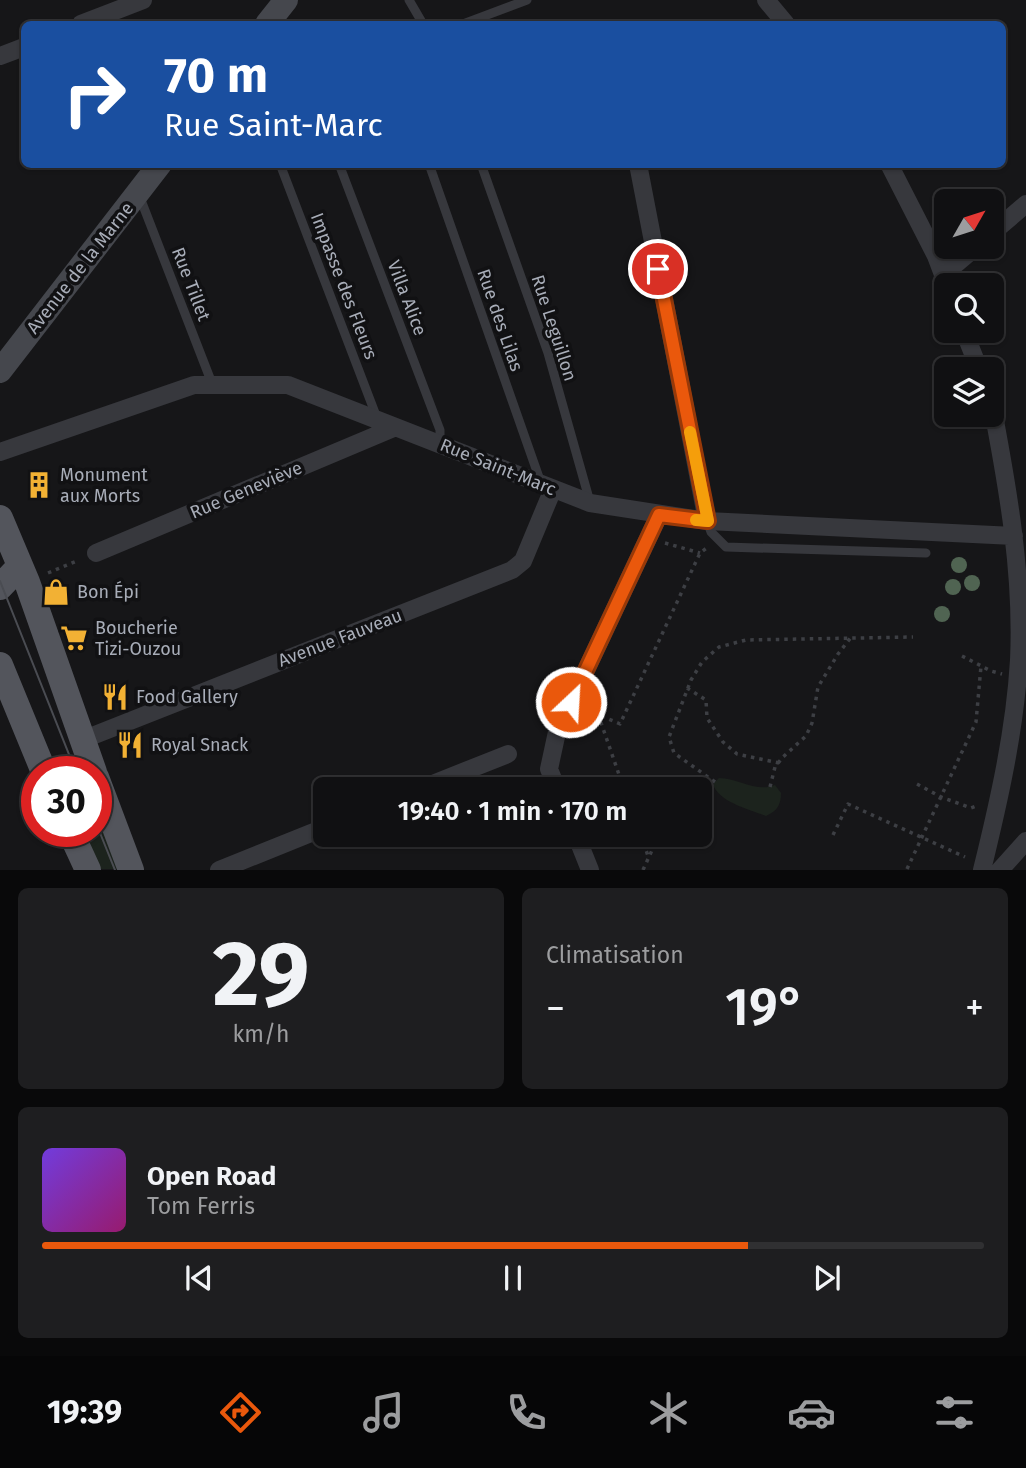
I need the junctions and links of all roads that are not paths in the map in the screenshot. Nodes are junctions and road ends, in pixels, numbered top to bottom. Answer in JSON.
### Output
{"nodes":[{"id":1,"x":143,"y":0,"type":"edge"},
{"id":2,"x":286,"y":0,"type":"edge"},
{"id":3,"x":410,"y":0,"type":"edge"},
{"id":4,"x":527,"y":0,"type":"edge"},
{"id":5,"x":766,"y":0,"type":"edge"},
{"id":6,"x":89,"y":21,"type":"edge"},
{"id":7,"x":269,"y":21,"type":"edge"},
{"id":8,"x":421,"y":21,"type":"edge"},
{"id":9,"x":471,"y":21,"type":"edge"},
{"id":10,"x":784,"y":21,"type":"edge"},
{"id":11,"x":21,"y":48,"type":"edge"},
{"id":12,"x":0,"y":57,"type":"edge"},
{"id":13,"x":157,"y":168,"type":"edge"},
{"id":14,"x":282,"y":168,"type":"edge"},
{"id":15,"x":341,"y":168,"type":"edge"},
{"id":16,"x":430,"y":168,"type":"edge"},
{"id":17,"x":482,"y":168,"type":"edge"},
{"id":18,"x":639,"y":168,"type":"edge"},
{"id":19,"x":891,"y":168,"type":"edge"},
{"id":20,"x":139,"y":193,"type":"junction"},
{"id":21,"x":1026,"y":204,"type":"edge"},
{"id":22,"x":1004,"y":223,"type":"edge"},
{"id":23,"x":965,"y":259,"type":"edge"},
{"id":24,"x":942,"y":273,"type":"edge"},
{"id":25,"x":952,"y":273,"type":"edge"},
{"id":26,"x":0,"y":371,"type":"edge"},
{"id":27,"x":213,"y":386,"type":"junction"},
{"id":28,"x":378,"y":419,"type":"junction"},
{"id":29,"x":396,"y":427,"type":"junction"},
{"id":30,"x":996,"y":427,"type":"edge"},
{"id":31,"x":440,"y":444,"type":"junction"},
{"id":32,"x":0,"y":452,"type":"edge"},
{"id":33,"x":548,"y":487,"type":"junction"},
{"id":34,"x":590,"y":503,"type":"junction"},
{"id":35,"x":659,"y":515,"type":"junction"},
{"id":36,"x":0,"y":518,"type":"edge"},
{"id":37,"x":708,"y":521,"type":"junction"},
{"id":38,"x":1014,"y":536,"type":"junction"},
{"id":39,"x":96,"y":553,"type":"road end"},
{"id":40,"x":926,"y":553,"type":"dead end"},
{"id":41,"x":23,"y":574,"type":"junction"},
{"id":42,"x":0,"y":587,"type":"edge"},
{"id":43,"x":1023,"y":629,"type":"edge"},
{"id":44,"x":0,"y":665,"type":"edge"},
{"id":45,"x":82,"y":740,"type":"junction"},
{"id":46,"x":508,"y":754,"type":"dead end"},
{"id":47,"x":37,"y":756,"type":"edge"},
{"id":48,"x":88,"y":756,"type":"edge"},
{"id":49,"x":450,"y":777,"type":"edge"},
{"id":50,"x":552,"y":777,"type":"edge"},
{"id":51,"x":112,"y":820,"type":"edge"},
{"id":52,"x":313,"y":832,"type":"edge"},
{"id":53,"x":1026,"y":841,"type":"edge"},
{"id":54,"x":77,"y":847,"type":"edge"},
{"id":55,"x":581,"y":847,"type":"edge"},
{"id":56,"x":989,"y":868,"type":"edge"},
{"id":57,"x":88,"y":870,"type":"edge"},
{"id":58,"x":131,"y":870,"type":"edge"},
{"id":59,"x":219,"y":870,"type":"edge"},
{"id":60,"x":590,"y":870,"type":"edge"}],
"edges":[{"from":1,"to":6,"type":"street"},
{"from":2,"to":7,"type":"street"},
{"from":3,"to":8,"type":"lane"},
{"from":4,"to":9,"type":"lane"},
{"from":5,"to":10,"type":"street"},
{"from":11,"to":12,"type":"street"},
{"from":13,"to":20,"type":"street","name":"Avenue de la Marne"},
{"from":14,"to":28,"type":"lane","name":"Impasse des Fleurs"},
{"from":15,"to":31,"type":"lane","name":"Villa Alice"},
{"from":16,"to":33,"type":"lane","name":"Rue des Lilas"},
{"from":17,"to":34,"type":"lane","name":"Rue Leguillon"},
{"from":18,"to":37,"type":"street"},
{"from":19,"to":24,"type":"street"},
{"from":20,"to":26,"type":"street","name":"Avenue de la Marne"},
{"from":20,"to":27,"type":"lane","name":"Rue Tillet"},
{"from":21,"to":22,"type":"street"},
{"from":23,"to":25,"type":"street"},
{"from":27,"to":28,"type":"street","name":"Rue Saint-Marc"},
{"from":27,"to":32,"type":"street","name":"Rue Saint-Marc"},
{"from":28,"to":29,"type":"street","name":"Rue Saint-Marc"},
{"from":29,"to":31,"type":"street","name":"Rue Saint-Marc"},
{"from":29,"to":39,"type":"street","name":"Rue Geneviève"},
{"from":30,"to":38,"type":"street"},
{"from":31,"to":33,"type":"street","name":"Rue Saint-Marc"},
{"from":33,"to":34,"type":"street","name":"Rue Saint-Marc"},
{"from":33,"to":45,"type":"street","name":"Avenue Fauveau"},
{"from":34,"to":35,"type":"street","name":"Rue Saint-Marc"},
{"from":35,"to":37,"type":"street","name":"Rue Saint-Marc"},
{"from":35,"to":50,"type":"street"},
{"from":36,"to":41,"type":"main road"},
{"from":37,"to":38,"type":"street","name":"Rue Saint-Marc"},
{"from":37,"to":40,"type":"lane"},
{"from":38,"to":43,"type":"street"},
{"from":41,"to":42,"type":"main road"},
{"from":41,"to":45,"type":"main road"},
{"from":43,"to":56,"type":"street"},
{"from":44,"to":47,"type":"main road"},
{"from":45,"to":48,"type":"main road"},
{"from":46,"to":49,"type":"street"},
{"from":51,"to":58,"type":"main road"},
{"from":52,"to":59,"type":"street"},
{"from":53,"to":56,"type":"street"},
{"from":54,"to":57,"type":"main road"},
{"from":55,"to":60,"type":"street"}]}
